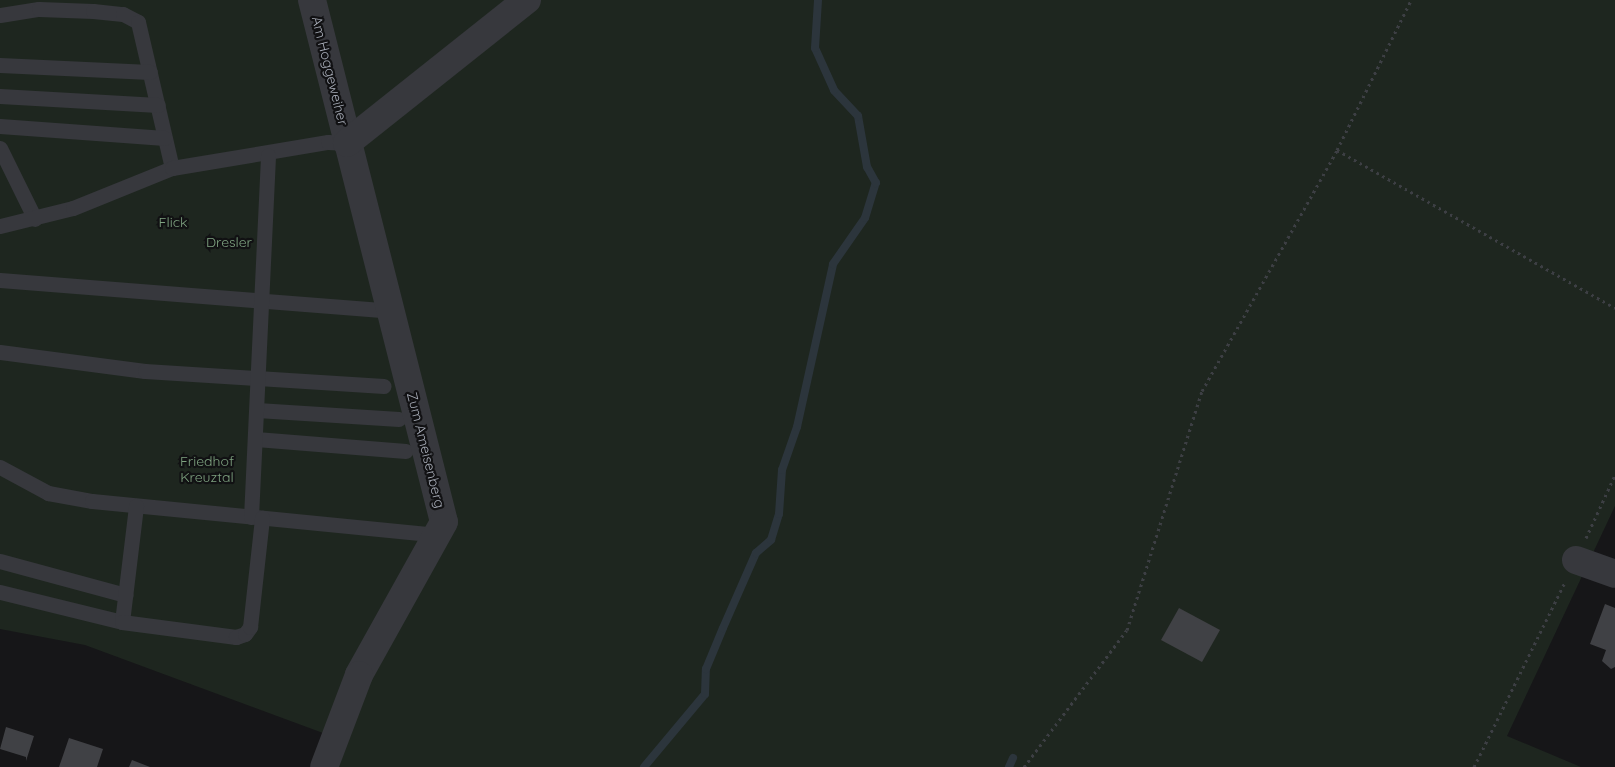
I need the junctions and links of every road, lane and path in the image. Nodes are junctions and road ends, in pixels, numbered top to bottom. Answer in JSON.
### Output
{"nodes":[{"id":1,"x":312,"y":0,"type":"edge"},
{"id":2,"x":527,"y":0,"type":"edge"},
{"id":3,"x":1411,"y":0,"type":"edge"},
{"id":4,"x":0,"y":15,"type":"edge"},
{"id":5,"x":0,"y":65,"type":"edge"},
{"id":6,"x":150,"y":72,"type":"junction"},
{"id":7,"x":0,"y":96,"type":"edge"},
{"id":8,"x":158,"y":105,"type":"junction"},
{"id":9,"x":0,"y":126,"type":"edge"},
{"id":10,"x":165,"y":138,"type":"junction"},
{"id":11,"x":347,"y":142,"type":"junction"},
{"id":12,"x":0,"y":148,"type":"edge"},
{"id":13,"x":1337,"y":150,"type":"junction"},
{"id":14,"x":268,"y":155,"type":"junction"},
{"id":15,"x":172,"y":168,"type":"junction"},
{"id":16,"x":35,"y":219,"type":"junction"},
{"id":17,"x":0,"y":226,"type":"edge"},
{"id":18,"x":0,"y":280,"type":"edge"},
{"id":19,"x":264,"y":301,"type":"junction"},
{"id":20,"x":1615,"y":308,"type":"edge"},
{"id":21,"x":391,"y":311,"type":"junction"},
{"id":22,"x":0,"y":352,"type":"edge"},
{"id":23,"x":259,"y":379,"type":"junction"},
{"id":24,"x":384,"y":386,"type":"dead end"},
{"id":25,"x":258,"y":410,"type":"junction"},
{"id":26,"x":399,"y":418,"type":"dead end"},
{"id":27,"x":256,"y":439,"type":"junction"},
{"id":28,"x":406,"y":451,"type":"dead end"},
{"id":29,"x":0,"y":467,"type":"edge"},
{"id":30,"x":1615,"y":475,"type":"edge"},
{"id":31,"x":136,"y":506,"type":"junction"},
{"id":32,"x":256,"y":518,"type":"junction"},
{"id":33,"x":437,"y":535,"type":"junction"},
{"id":34,"x":1576,"y":560,"type":"junction"},
{"id":35,"x":0,"y":561,"type":"edge"},
{"id":36,"x":1615,"y":574,"type":"edge"},
{"id":37,"x":0,"y":592,"type":"edge"},
{"id":38,"x":126,"y":595,"type":"junction"},
{"id":39,"x":122,"y":622,"type":"junction"},
{"id":40,"x":324,"y":767,"type":"edge"},
{"id":41,"x":1024,"y":767,"type":"edge"},
{"id":42,"x":1474,"y":767,"type":"edge"}],
"edges":[{"from":1,"to":11,"type":"street","name":"Am Hoggeweiher"},
{"from":2,"to":11,"type":"street"},
{"from":3,"to":13,"type":"path"},
{"from":4,"to":6,"type":"lane"},
{"from":5,"to":6,"type":"lane"},
{"from":6,"to":8,"type":"lane"},
{"from":7,"to":8,"type":"lane"},
{"from":8,"to":10,"type":"lane"},
{"from":9,"to":10,"type":"lane"},
{"from":10,"to":15,"type":"lane"},
{"from":11,"to":14,"type":"lane"},
{"from":11,"to":21,"type":"street","name":"Zum Ameisenberg"},
{"from":12,"to":16,"type":"lane"},
{"from":13,"to":20,"type":"path"},
{"from":13,"to":41,"type":"path"},
{"from":14,"to":15,"type":"lane"},
{"from":14,"to":19,"type":"lane"},
{"from":15,"to":16,"type":"lane"},
{"from":16,"to":17,"type":"lane"},
{"from":18,"to":19,"type":"lane"},
{"from":19,"to":21,"type":"lane"},
{"from":19,"to":23,"type":"lane"},
{"from":21,"to":33,"type":"street","name":"Zum Ameisenberg"},
{"from":22,"to":23,"type":"lane"},
{"from":23,"to":24,"type":"lane"},
{"from":23,"to":25,"type":"lane"},
{"from":25,"to":26,"type":"lane"},
{"from":25,"to":27,"type":"lane"},
{"from":27,"to":28,"type":"lane"},
{"from":27,"to":32,"type":"lane"},
{"from":29,"to":31,"type":"lane"},
{"from":30,"to":34,"type":"path"},
{"from":31,"to":32,"type":"lane"},
{"from":31,"to":38,"type":"lane"},
{"from":32,"to":33,"type":"lane"},
{"from":32,"to":39,"type":"lane"},
{"from":33,"to":40,"type":"street","name":"Zum Ameisenberg"},
{"from":34,"to":36,"type":"street"},
{"from":34,"to":42,"type":"path"},
{"from":35,"to":38,"type":"lane"},
{"from":37,"to":39,"type":"lane"},
{"from":38,"to":39,"type":"lane"}]}
